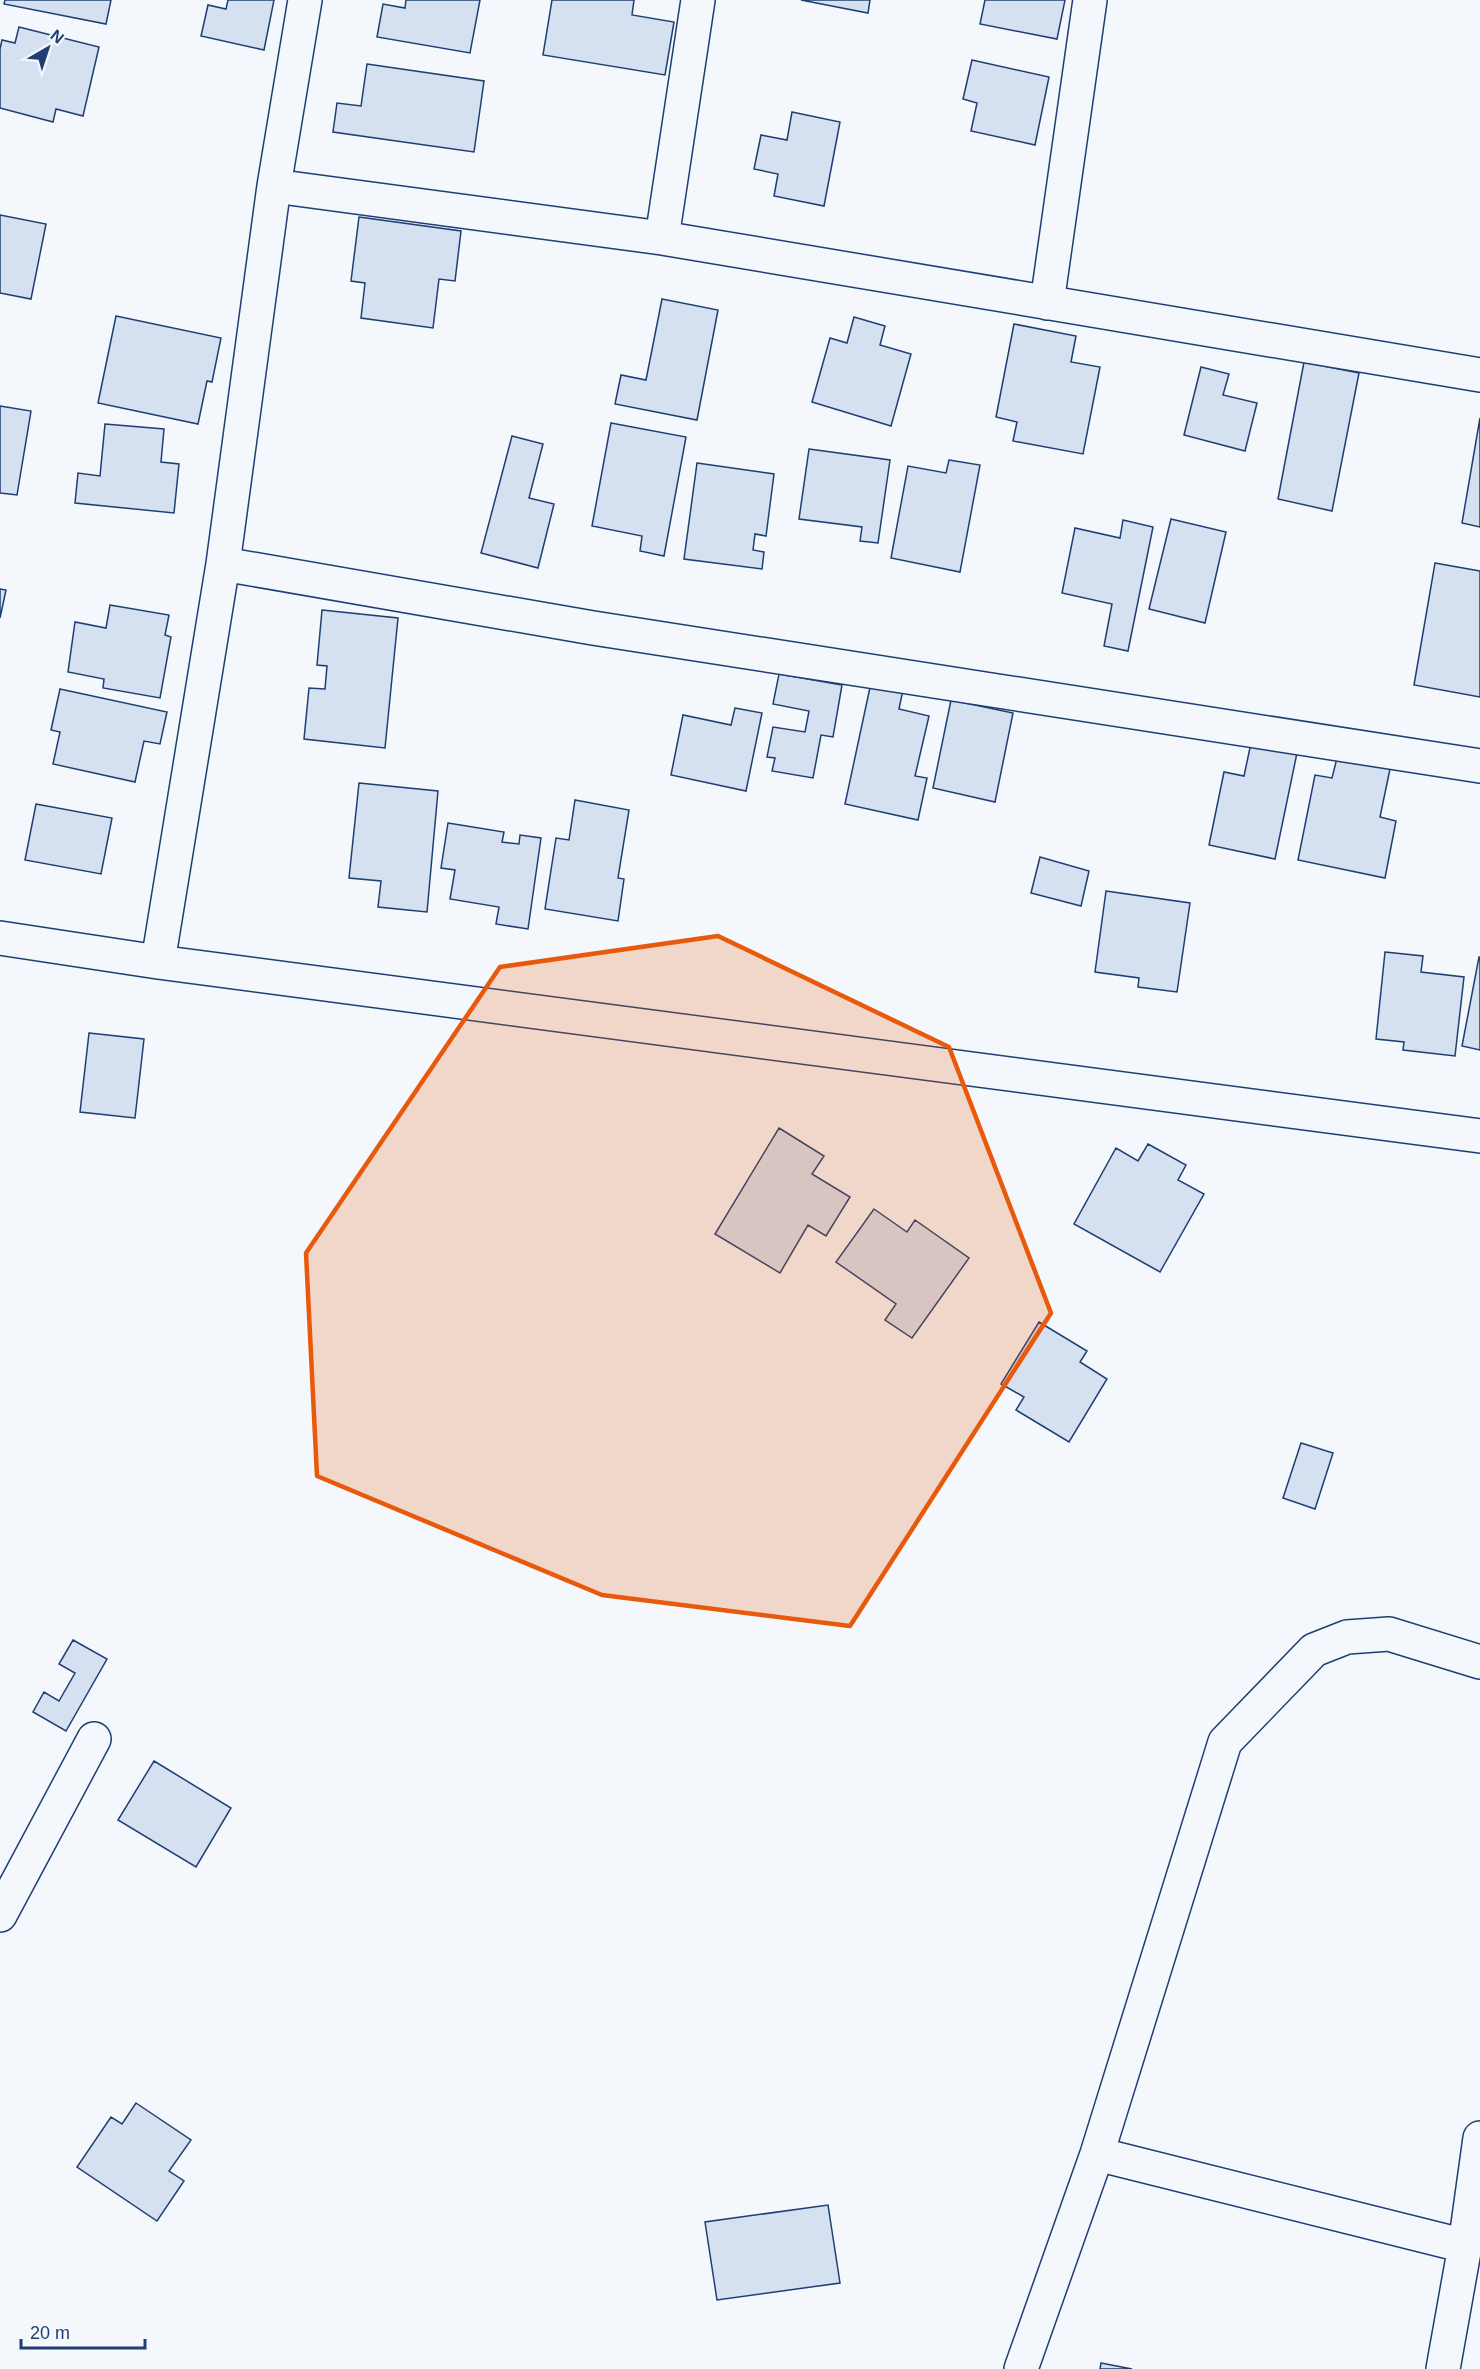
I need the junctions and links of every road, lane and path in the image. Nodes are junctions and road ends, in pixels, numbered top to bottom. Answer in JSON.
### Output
{"nodes":[{"id":1,"x":305,"y":0,"type":"edge"},
{"id":2,"x":698,"y":0,"type":"edge"},
{"id":3,"x":1090,"y":0,"type":"edge"},
{"id":4,"x":274,"y":186,"type":"junction"},
{"id":5,"x":662,"y":238,"type":"junction"},
{"id":6,"x":1047,"y":303,"type":"junction"},
{"id":7,"x":1480,"y":375,"type":"edge"},
{"id":8,"x":223,"y":564,"type":"junction"},
{"id":9,"x":1480,"y":766,"type":"edge"},
{"id":10,"x":0,"y":938,"type":"edge"},
{"id":11,"x":158,"y":962,"type":"junction"},
{"id":12,"x":1480,"y":1136,"type":"edge"},
{"id":13,"x":1480,"y":1662,"type":"edge"},
{"id":14,"x":94,"y":1739,"type":"dead end"},
{"id":15,"x":0,"y":1915,"type":"edge"},
{"id":16,"x":1480,"y":2138,"type":"edge"},
{"id":17,"x":1097,"y":2154,"type":"junction"},
{"id":18,"x":1465,"y":2246,"type":"junction"},
{"id":19,"x":1021,"y":2369,"type":"edge"},
{"id":20,"x":1443,"y":2369,"type":"edge"}],
"edges":[{"from":1,"to":4,"type":"street"},
{"from":2,"to":5,"type":"street"},
{"from":3,"to":6,"type":"street"},
{"from":4,"to":5,"type":"street"},
{"from":4,"to":8,"type":"street"},
{"from":5,"to":6,"type":"street"},
{"from":6,"to":7,"type":"street"},
{"from":8,"to":9,"type":"street"},
{"from":8,"to":11,"type":"street"},
{"from":10,"to":11,"type":"street"},
{"from":11,"to":12,"type":"street"},
{"from":13,"to":17,"type":"street"},
{"from":14,"to":15,"type":"street"},
{"from":16,"to":18,"type":"street"},
{"from":17,"to":18,"type":"street"},
{"from":17,"to":19,"type":"street"},
{"from":18,"to":20,"type":"street"}]}
